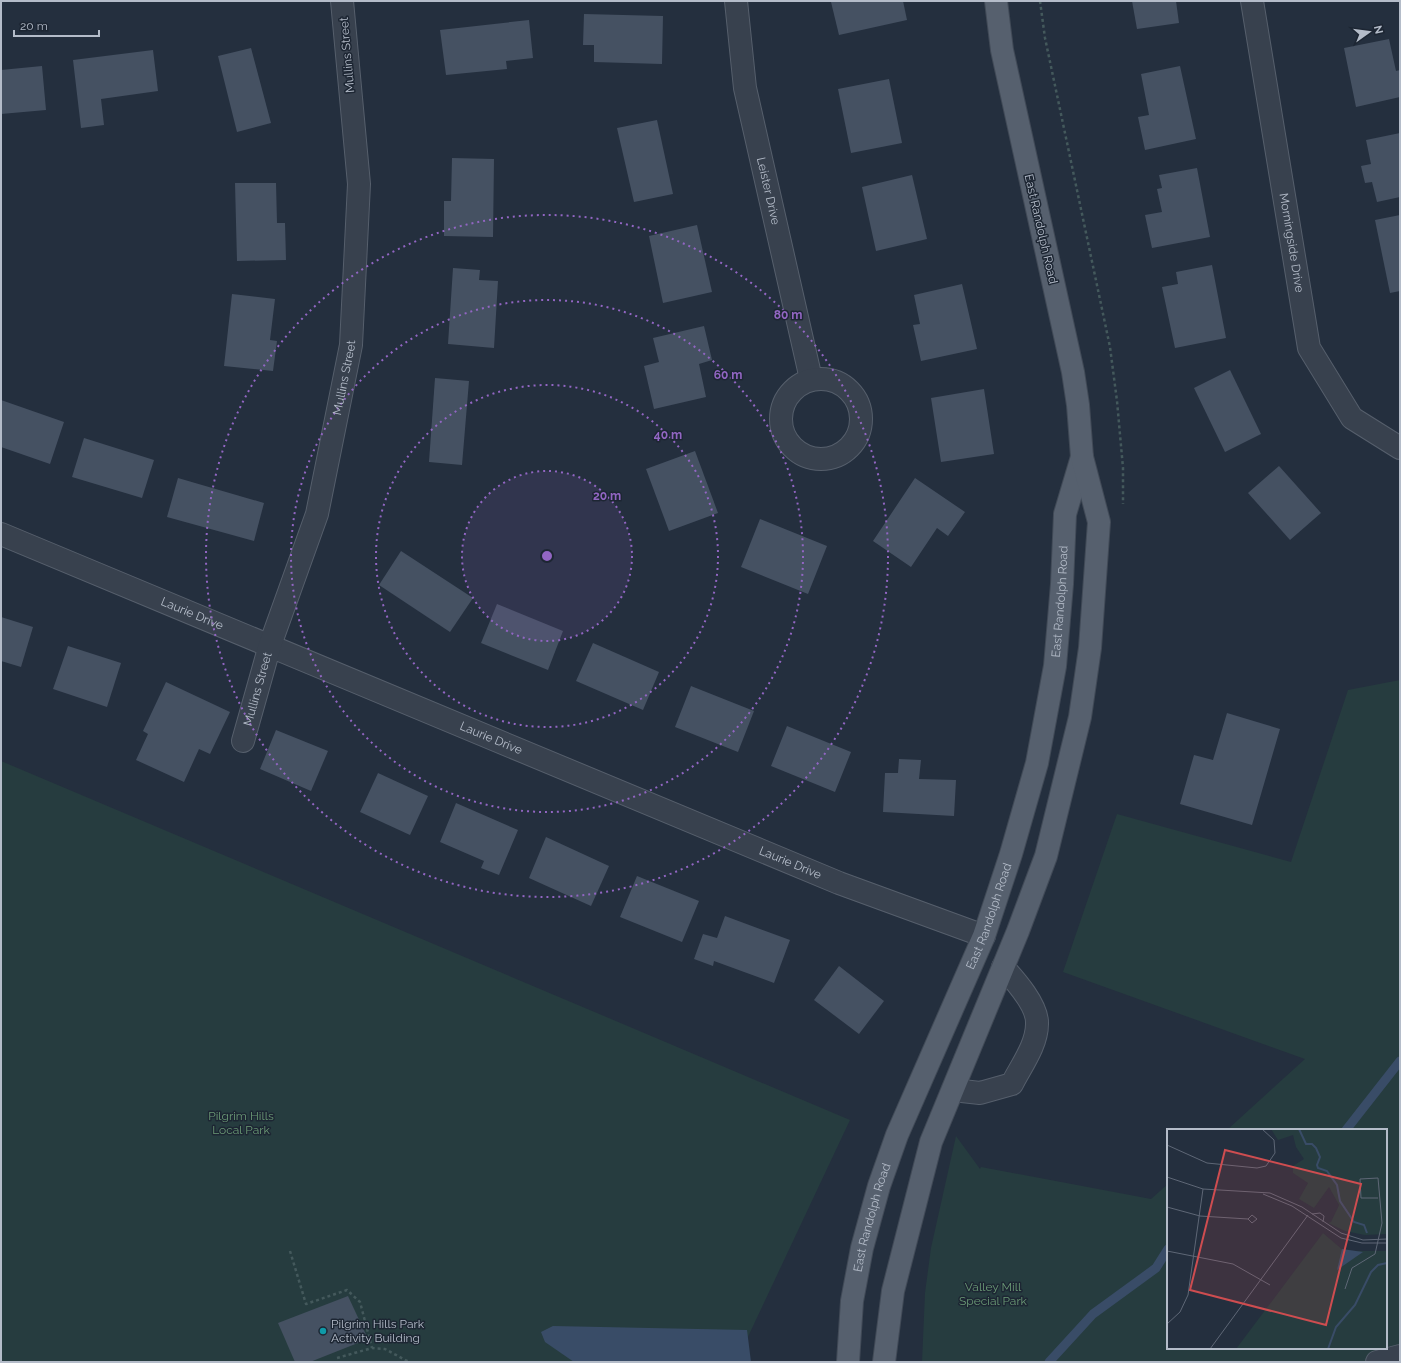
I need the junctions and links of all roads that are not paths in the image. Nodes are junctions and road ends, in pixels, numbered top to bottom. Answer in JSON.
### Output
{"nodes":[{"id":1,"x":342,"y":1,"type":"edge"},
{"id":2,"x":736,"y":1,"type":"edge"},
{"id":3,"x":996,"y":1,"type":"edge"},
{"id":4,"x":1252,"y":1,"type":"edge"},
{"id":5,"x":811,"y":379,"type":"dead end"},
{"id":6,"x":1400,"y":448,"type":"edge"},
{"id":7,"x":1082,"y":457,"type":"junction"},
{"id":8,"x":1,"y":534,"type":"edge"},
{"id":9,"x":270,"y":645,"type":"junction"},
{"id":10,"x":243,"y":741,"type":"dead end"},
{"id":11,"x":984,"y":936,"type":"junction"},
{"id":12,"x":1003,"y":967,"type":"junction"},
{"id":13,"x":953,"y":1090,"type":"junction"},
{"id":14,"x":1400,"y":1356,"type":"edge"},
{"id":15,"x":848,"y":1362,"type":"edge"},
{"id":16,"x":884,"y":1362,"type":"edge"},
{"id":17,"x":1377,"y":1362,"type":"edge"}],
"edges":[{"from":1,"to":9,"type":"street","name":"Mullins Street"},
{"from":2,"to":5,"type":"street","name":"Leister Drive"},
{"from":3,"to":7,"type":"main road","name":"East Randolph Road"},
{"from":4,"to":6,"type":"street","name":"Morningside Drive"},
{"from":7,"to":11,"type":"main road","name":"East Randolph Road"},
{"from":7,"to":12,"type":"main road","name":"East Randolph Road"},
{"from":8,"to":9,"type":"street","name":"Laurie Drive"},
{"from":9,"to":10,"type":"street","name":"Mullins Street"},
{"from":9,"to":11,"type":"street","name":"Laurie Drive"},
{"from":11,"to":15,"type":"main road","name":"East Randolph Road"},
{"from":12,"to":13,"type":"main road","name":"East Randolph Road"},
{"from":12,"to":13,"type":"street"},
{"from":13,"to":16,"type":"main road","name":"East Randolph Road"},
{"from":14,"to":17,"type":"street"}]}
